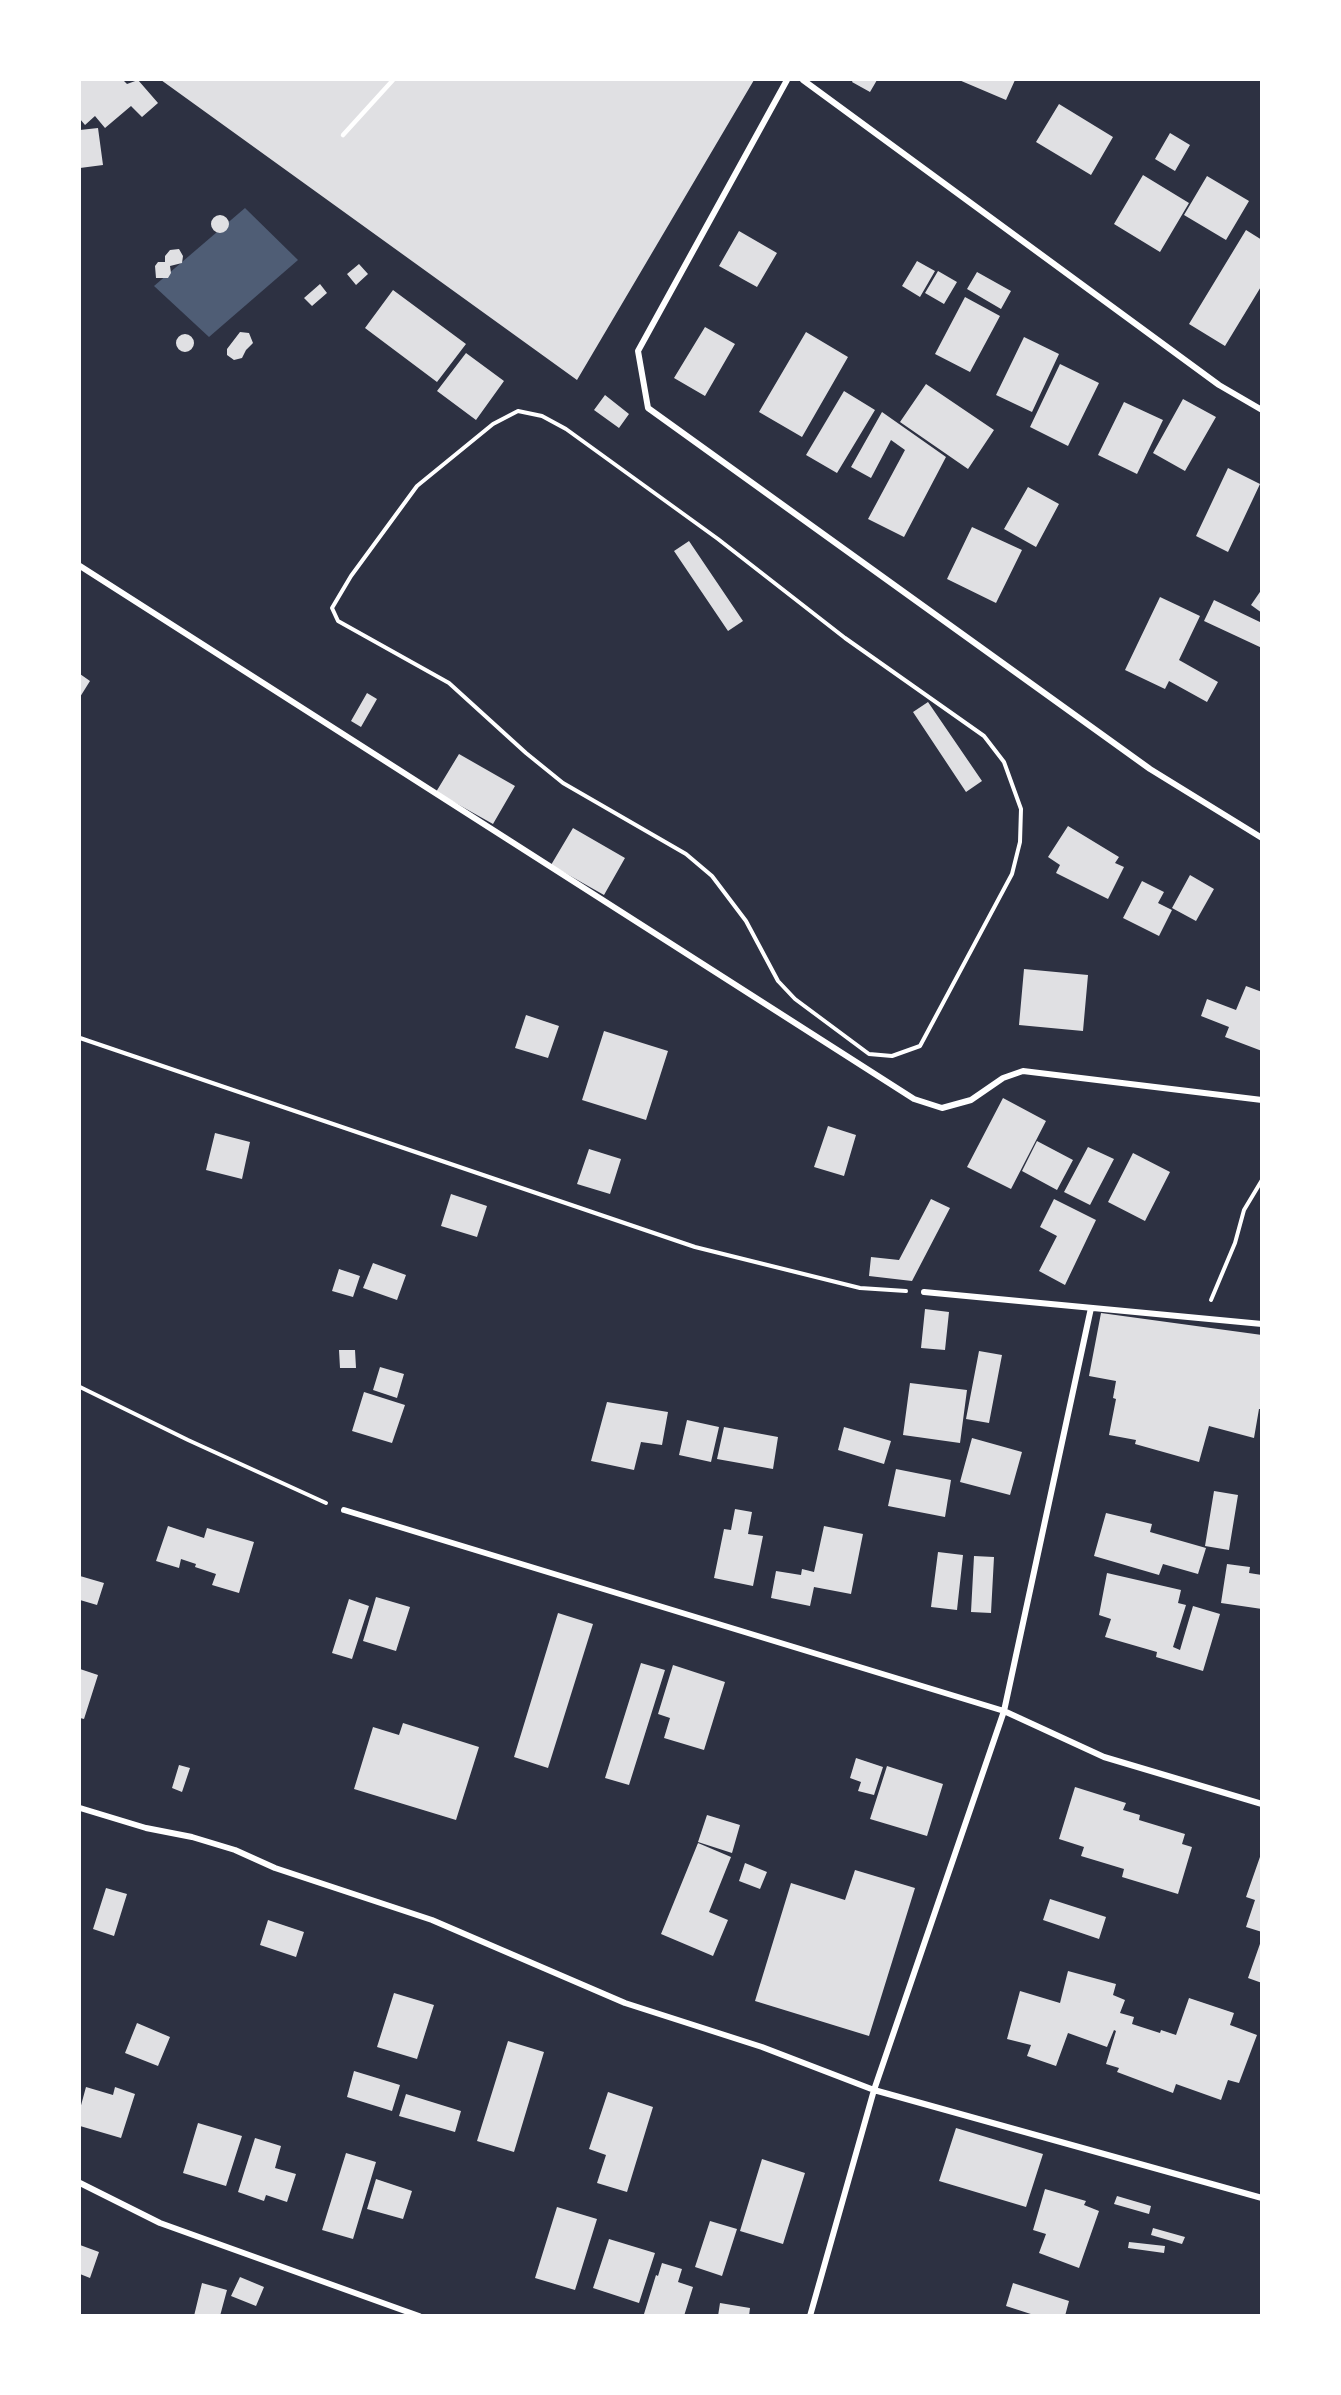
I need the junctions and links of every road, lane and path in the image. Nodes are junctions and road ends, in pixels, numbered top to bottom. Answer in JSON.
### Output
{"nodes":[{"id":1,"x":393,"y":80,"type":"edge"},
{"id":2,"x":787,"y":80,"type":"edge"},
{"id":3,"x":803,"y":80,"type":"edge"},
{"id":4,"x":343,"y":135,"type":"dead end"},
{"id":5,"x":1262,"y":410,"type":"edge"},
{"id":6,"x":80,"y":566,"type":"edge"},
{"id":7,"x":338,"y":621,"type":"joint"},
{"id":8,"x":1262,"y":838,"type":"edge"},
{"id":9,"x":80,"y":1038,"type":"edge"},
{"id":10,"x":1262,"y":1100,"type":"edge"},
{"id":11,"x":1262,"y":1180,"type":"edge"},
{"id":12,"x":924,"y":1293,"type":"joint"},
{"id":13,"x":1091,"y":1308,"type":"junction"},
{"id":14,"x":1199,"y":1320,"type":"junction"},
{"id":15,"x":1262,"y":1324,"type":"edge"},
{"id":16,"x":80,"y":1387,"type":"edge"},
{"id":17,"x":344,"y":1510,"type":"joint"},
{"id":18,"x":1004,"y":1711,"type":"junction"},
{"id":19,"x":1262,"y":1804,"type":"edge"},
{"id":20,"x":80,"y":1808,"type":"edge"},
{"id":21,"x":874,"y":2090,"type":"junction"},
{"id":22,"x":80,"y":2184,"type":"edge"},
{"id":23,"x":1262,"y":2198,"type":"edge"},
{"id":24,"x":419,"y":2316,"type":"edge"},
{"id":25,"x":810,"y":2316,"type":"edge"}],
"edges":[{"from":1,"to":4,"type":"lane"},
{"from":2,"to":8,"type":"street"},
{"from":3,"to":5,"type":"street"},
{"from":6,"to":10,"type":"street"},
{"from":7,"to":7,"type":"path"},
{"from":9,"to":12,"type":"path"},
{"from":11,"to":14,"type":"path"},
{"from":12,"to":13,"type":"street"},
{"from":13,"to":14,"type":"street"},
{"from":13,"to":18,"type":"street"},
{"from":14,"to":15,"type":"street"},
{"from":16,"to":17,"type":"path"},
{"from":17,"to":18,"type":"street"},
{"from":18,"to":19,"type":"street"},
{"from":18,"to":21,"type":"street"},
{"from":20,"to":21,"type":"street"},
{"from":21,"to":23,"type":"street"},
{"from":21,"to":25,"type":"street"},
{"from":22,"to":24,"type":"street"}]}
